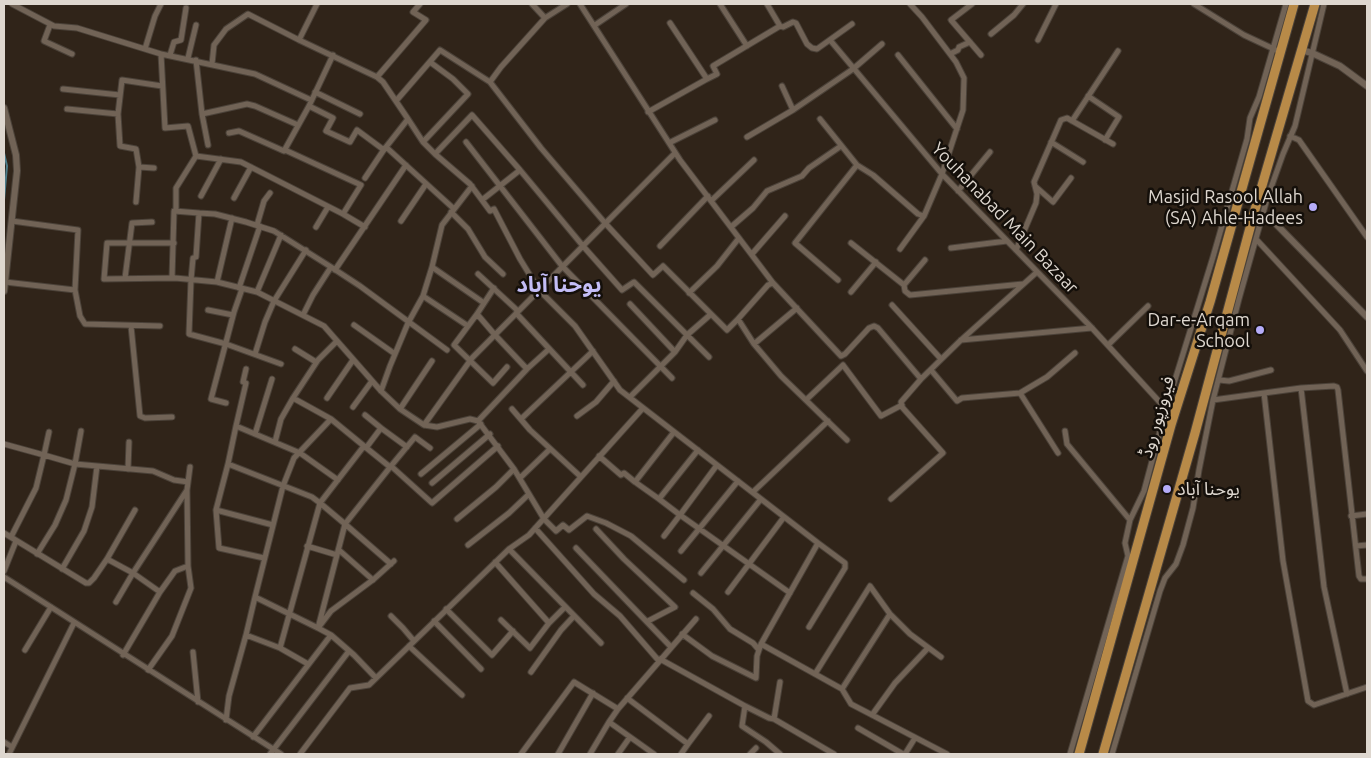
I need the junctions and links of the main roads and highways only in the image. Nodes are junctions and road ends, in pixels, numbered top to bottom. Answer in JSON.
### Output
{"nodes":[{"id":1,"x":1288,"y":4,"type":"edge"},
{"id":2,"x":1315,"y":4,"type":"edge"},
{"id":3,"x":1079,"y":754,"type":"edge"},
{"id":4,"x":1103,"y":754,"type":"edge"}],
"edges":[{"from":1,"to":3,"type":"main road","name":"فیروزپور روڈ"},
{"from":2,"to":4,"type":"main road"}]}
